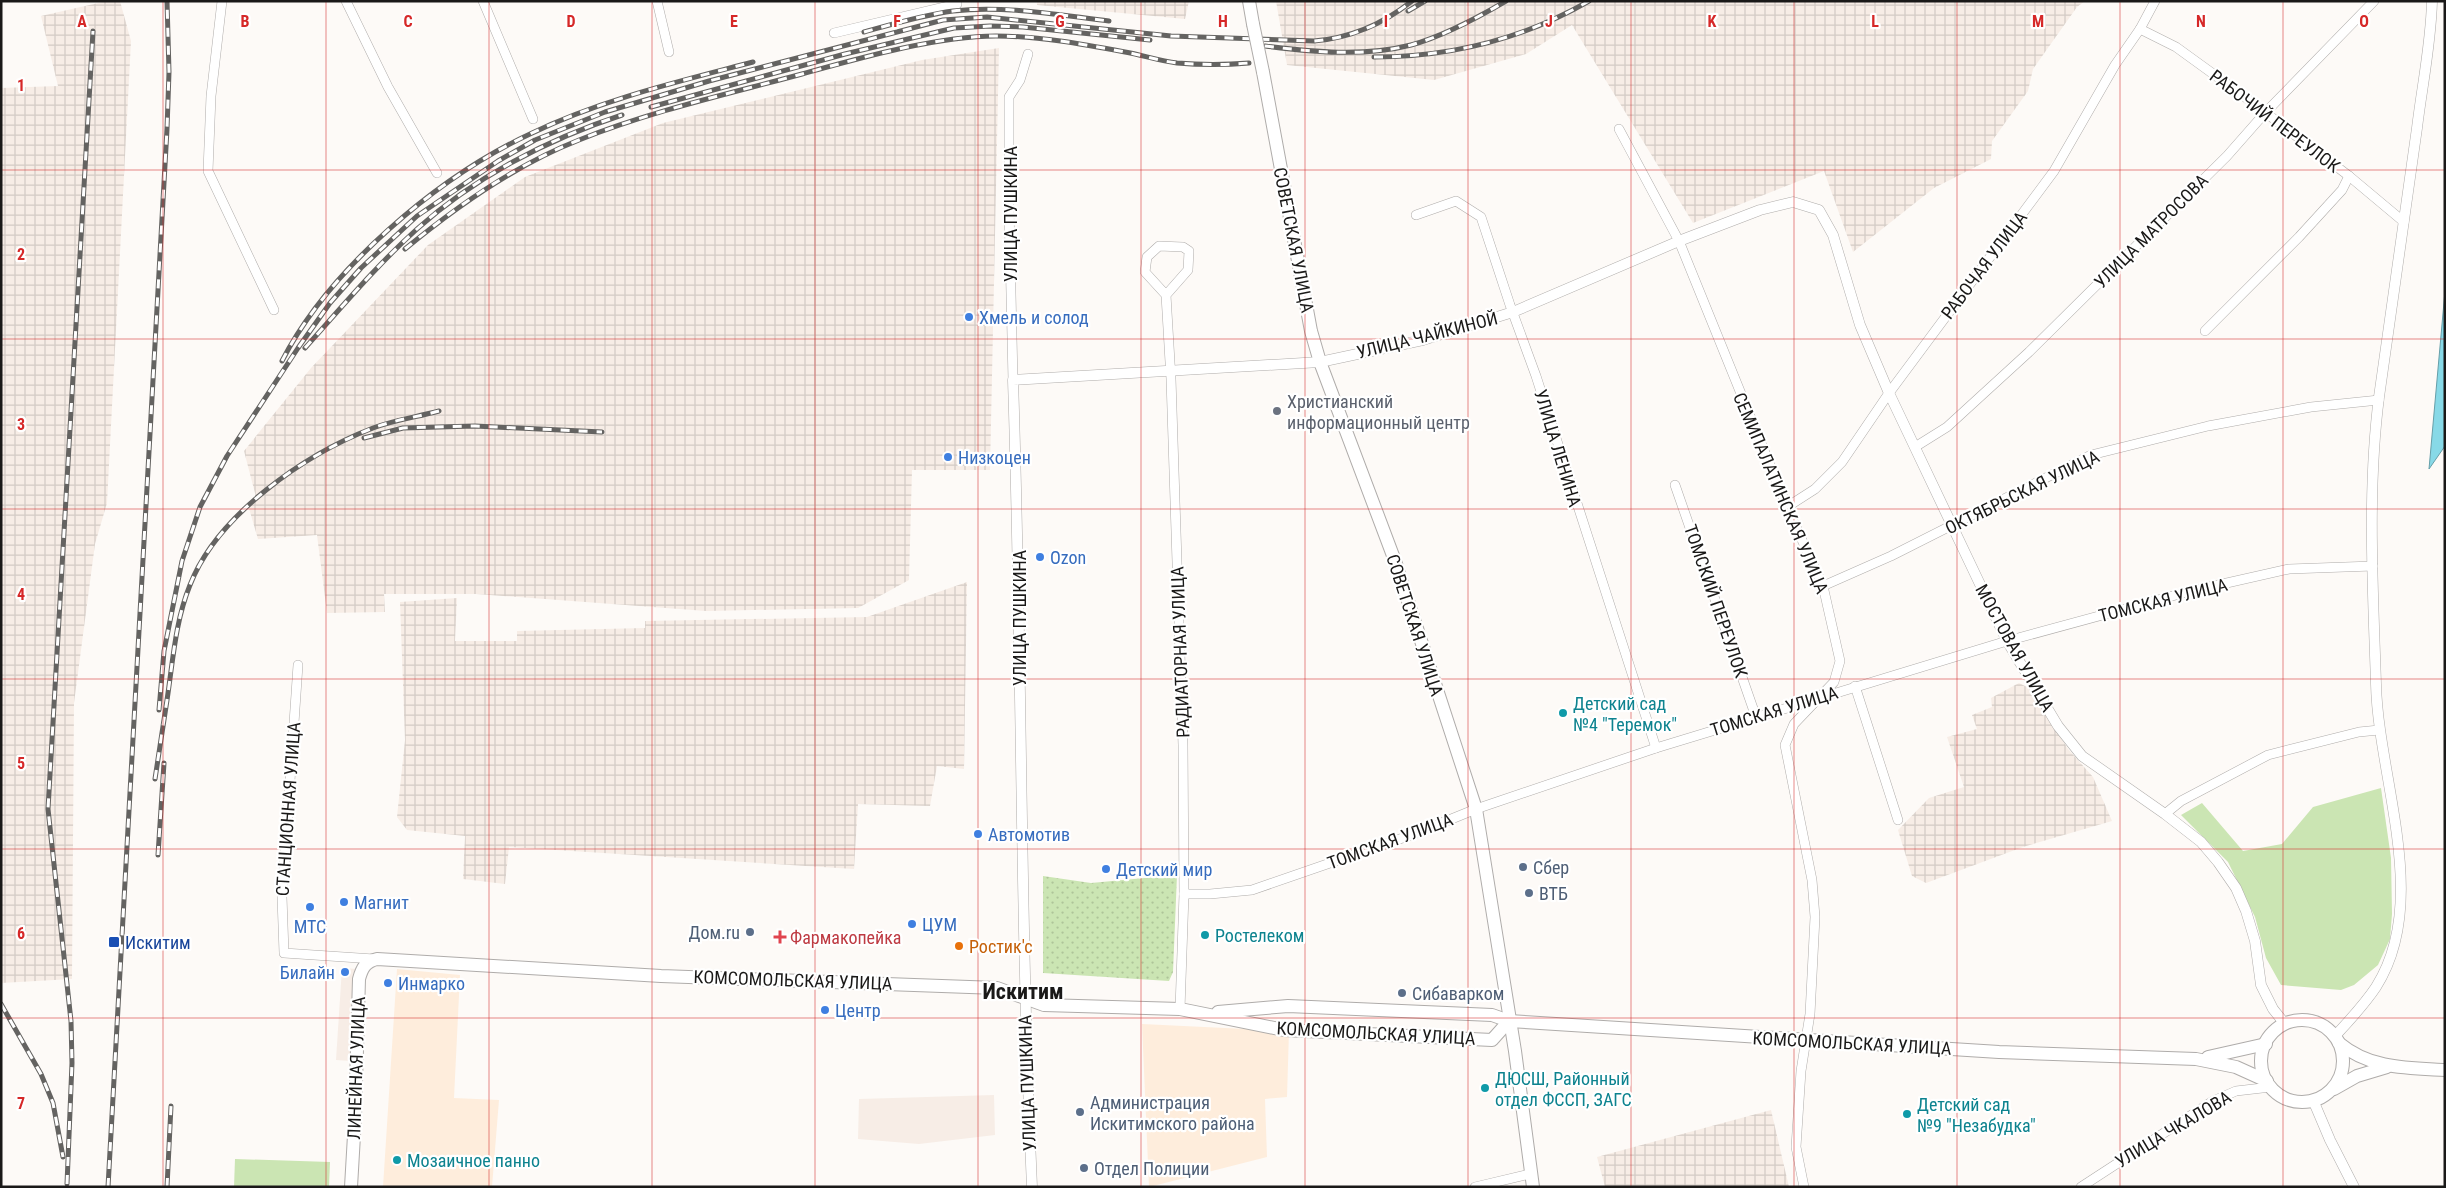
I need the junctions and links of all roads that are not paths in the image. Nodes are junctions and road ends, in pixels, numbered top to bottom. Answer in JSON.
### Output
{"nodes":[{"id":1,"x":222,"y":1,"type":"edge"},
{"id":2,"x":346,"y":1,"type":"edge"},
{"id":3,"x":483,"y":1,"type":"edge"},
{"id":4,"x":657,"y":1,"type":"edge"},
{"id":5,"x":957,"y":1,"type":"edge"},
{"id":6,"x":1249,"y":1,"type":"edge"},
{"id":7,"x":2155,"y":1,"type":"edge"},
{"id":8,"x":2374,"y":1,"type":"edge"},
{"id":9,"x":2432,"y":1,"type":"edge"},
{"id":10,"x":2140,"y":29,"type":"junction"},
{"id":11,"x":834,"y":33,"type":"dead end"},
{"id":12,"x":669,"y":52,"type":"dead end"},
{"id":13,"x":1028,"y":54,"type":"dead end"},
{"id":14,"x":2264,"y":114,"type":"junction"},
{"id":15,"x":533,"y":119,"type":"dead end"},
{"id":16,"x":1619,"y":129,"type":"dead end"},
{"id":17,"x":437,"y":174,"type":"dead end"},
{"id":18,"x":2350,"y":176,"type":"junction"},
{"id":19,"x":1819,"y":210,"type":"joint"},
{"id":20,"x":1416,"y":214,"type":"dead end"},
{"id":21,"x":2404,"y":222,"type":"junction"},
{"id":22,"x":1679,"y":241,"type":"junction"},
{"id":23,"x":1166,"y":295,"type":"junction"},
{"id":24,"x":274,"y":310,"type":"dead end"},
{"id":25,"x":1513,"y":312,"type":"junction"},
{"id":26,"x":2204,"y":332,"type":"dead end"},
{"id":27,"x":1320,"y":362,"type":"junction"},
{"id":28,"x":1171,"y":371,"type":"junction"},
{"id":29,"x":1013,"y":380,"type":"junction"},
{"id":30,"x":1889,"y":394,"type":"junction"},
{"id":31,"x":2378,"y":400,"type":"junction"},
{"id":32,"x":1915,"y":447,"type":"junction"},
{"id":33,"x":1675,"y":485,"type":"dead end"},
{"id":34,"x":1787,"y":507,"type":"junction"},
{"id":35,"x":1952,"y":526,"type":"junction"},
{"id":36,"x":2373,"y":566,"type":"junction"},
{"id":37,"x":1823,"y":586,"type":"junction"},
{"id":38,"x":2007,"y":641,"type":"junction"},
{"id":39,"x":298,"y":665,"type":"dead end"},
{"id":40,"x":1855,"y":686,"type":"junction"},
{"id":41,"x":1820,"y":699,"type":"junction"},
{"id":42,"x":1756,"y":717,"type":"junction"},
{"id":43,"x":2379,"y":730,"type":"junction"},
{"id":44,"x":1656,"y":748,"type":"junction"},
{"id":45,"x":1476,"y":809,"type":"junction"},
{"id":46,"x":2165,"y":814,"type":"junction"},
{"id":47,"x":1898,"y":820,"type":"dead end"},
{"id":48,"x":1184,"y":894,"type":"junction"},
{"id":49,"x":377,"y":960,"type":"junction"},
{"id":50,"x":1024,"y":998,"type":"junction"},
{"id":51,"x":1180,"y":1009,"type":"junction"},
{"id":52,"x":1206,"y":1014,"type":"junction"},
{"id":53,"x":1509,"y":1021,"type":"junction"},
{"id":54,"x":2285,"y":1024,"type":"junction"},
{"id":55,"x":1806,"y":1040,"type":"junction"},
{"id":56,"x":2337,"y":1040,"type":"junction"},
{"id":57,"x":2266,"y":1044,"type":"junction"},
{"id":58,"x":2196,"y":1059,"type":"junction"},
{"id":59,"x":2388,"y":1066,"type":"junction"},
{"id":60,"x":2445,"y":1070,"type":"edge"},
{"id":61,"x":2269,"y":1084,"type":"junction"},
{"id":62,"x":2328,"y":1093,"type":"junction"},
{"id":63,"x":2313,"y":1100,"type":"junction"},
{"id":64,"x":1530,"y":1174,"type":"junction"},
{"id":65,"x":351,"y":1187,"type":"edge"},
{"id":66,"x":1032,"y":1187,"type":"edge"},
{"id":67,"x":1475,"y":1187,"type":"edge"},
{"id":68,"x":1533,"y":1187,"type":"edge"},
{"id":69,"x":1804,"y":1187,"type":"edge"},
{"id":70,"x":2081,"y":1187,"type":"edge"},
{"id":71,"x":2354,"y":1187,"type":"edge"}],
"edges":[{"from":1,"to":24,"type":"street"},
{"from":2,"to":17,"type":"street"},
{"from":3,"to":15,"type":"street"},
{"from":4,"to":12,"type":"street"},
{"from":5,"to":11,"type":"street"},
{"from":6,"to":27,"type":"main road","name":"СОВЕТСКАЯ УЛИЦА","bridge":true},
{"from":7,"to":10,"type":"street","name":"РАБОЧАЯ УЛИЦА"},
{"from":8,"to":14,"type":"street","name":"УЛИЦА МАТРОСОВА"},
{"from":9,"to":21,"type":"street"},
{"from":10,"to":14,"type":"street","name":"РАБОЧИЙ ПЕРЕУЛОК"},
{"from":10,"to":30,"type":"street","name":"РАБОЧАЯ УЛИЦА"},
{"from":13,"to":29,"type":"street","name":"УЛИЦА ПУШКИНА"},
{"from":14,"to":18,"type":"street","name":"РАБОЧИЙ ПЕРЕУЛОК"},
{"from":14,"to":32,"type":"street","name":"УЛИЦА МАТРОСОВА"},
{"from":16,"to":22,"type":"street","name":"СЕМИПАЛАТИНСКАЯ УЛИЦА"},
{"from":18,"to":21,"type":"street","name":"РАБОЧИЙ ПЕРЕУЛОК"},
{"from":18,"to":26,"type":"street"},
{"from":19,"to":22,"type":"street","name":"УЛИЦА ЧАЙКИНОЙ"},
{"from":19,"to":30,"type":"street","name":"МОСТОВАЯ УЛИЦА"},
{"from":20,"to":25,"type":"street","name":"УЛИЦА ЛЕНИНА"},
{"from":21,"to":31,"type":"street"},
{"from":22,"to":25,"type":"street","name":"УЛИЦА ЧАЙКИНОЙ"},
{"from":22,"to":34,"type":"street","name":"СЕМИПАЛАТИНСКАЯ УЛИЦА"},
{"from":23,"to":23,"type":"street"},
{"from":23,"to":28,"type":"street","name":"РАДИАТОРНАЯ УЛИЦА"},
{"from":25,"to":27,"type":"street","name":"УЛИЦА ЧАЙКИНОЙ"},
{"from":25,"to":44,"type":"street","name":"УЛИЦА ЛЕНИНА"},
{"from":27,"to":28,"type":"street","name":"УЛИЦА ЧАЙКИНОЙ"},
{"from":27,"to":45,"type":"main road","name":"СОВЕТСКАЯ УЛИЦА"},
{"from":28,"to":29,"type":"street","name":"УЛИЦА ЧАЙКИНОЙ"},
{"from":28,"to":48,"type":"street","name":"РАДИАТОРНАЯ УЛИЦА"},
{"from":29,"to":50,"type":"street","name":"УЛИЦА ПУШКИНА"},
{"from":30,"to":32,"type":"street","name":"МОСТОВАЯ УЛИЦА"},
{"from":30,"to":34,"type":"street","name":"РАБОЧАЯ УЛИЦА"},
{"from":31,"to":35,"type":"street","name":"ОКТЯБРЬСКАЯ УЛИЦА"},
{"from":31,"to":36,"type":"street"},
{"from":32,"to":35,"type":"street","name":"МОСТОВАЯ УЛИЦА"},
{"from":33,"to":42,"type":"street","name":"ТОМСКИЙ ПЕРЕУЛОК"},
{"from":34,"to":37,"type":"street","name":"СЕМИПАЛАТИНСКАЯ УЛИЦА"},
{"from":35,"to":37,"type":"street","name":"ОКТЯБРЬСКАЯ УЛИЦА"},
{"from":35,"to":38,"type":"street","name":"МОСТОВАЯ УЛИЦА"},
{"from":36,"to":38,"type":"street","name":"ТОМСКАЯ УЛИЦА"},
{"from":36,"to":43,"type":"street"},
{"from":37,"to":41,"type":"street","name":"СЕМИПАЛАТИНСКАЯ УЛИЦА"},
{"from":38,"to":40,"type":"street","name":"ТОМСКАЯ УЛИЦА"},
{"from":38,"to":46,"type":"street","name":"МОСТОВАЯ УЛИЦА"},
{"from":39,"to":49,"type":"street","name":"СТАНЦИОННАЯ УЛИЦА"},
{"from":40,"to":41,"type":"street","name":"ТОМСКАЯ УЛИЦА"},
{"from":40,"to":47,"type":"street"},
{"from":41,"to":42,"type":"street","name":"ТОМСКАЯ УЛИЦА"},
{"from":41,"to":55,"type":"street","name":"СЕМИПАЛАТИНСКАЯ УЛИЦА"},
{"from":42,"to":44,"type":"street","name":"ТОМСКАЯ УЛИЦА"},
{"from":43,"to":46,"type":"street"},
{"from":43,"to":56,"type":"street"},
{"from":44,"to":45,"type":"street","name":"ТОМСКАЯ УЛИЦА"},
{"from":45,"to":48,"type":"street","name":"ТОМСКАЯ УЛИЦА"},
{"from":45,"to":53,"type":"main road","name":"СОВЕТСКАЯ УЛИЦА"},
{"from":46,"to":54,"type":"street","name":"МОСТОВАЯ УЛИЦА"},
{"from":48,"to":51,"type":"street","name":"РАДИАТОРНАЯ УЛИЦА"},
{"from":49,"to":50,"type":"main road","name":"КОМСОМОЛЬСКАЯ УЛИЦА"},
{"from":49,"to":65,"type":"main road","name":"ЛИНЕЙНАЯ УЛИЦА"},
{"from":50,"to":51,"type":"main road","name":"КОМСОМОЛЬСКАЯ УЛИЦА"},
{"from":50,"to":66,"type":"street","name":"УЛИЦА ПУШКИНА"},
{"from":51,"to":52,"type":"main road","name":"КОМСОМОЛЬСКАЯ УЛИЦА"},
{"from":52,"to":53,"type":"main road","name":"КОМСОМОЛЬСКАЯ УЛИЦА"},
{"from":52,"to":53,"type":"main road","name":"КОМСОМОЛЬСКАЯ УЛИЦА"},
{"from":53,"to":55,"type":"main road","name":"КОМСОМОЛЬСКАЯ УЛИЦА"},
{"from":53,"to":64,"type":"main road","name":"СОВЕТСКАЯ УЛИЦА"},
{"from":54,"to":56,"type":"main road"},
{"from":54,"to":57,"type":"main road"},
{"from":55,"to":58,"type":"main road","name":"КОМСОМОЛЬСКАЯ УЛИЦА"},
{"from":55,"to":69,"type":"street","name":"СЕМИПАЛАТИНСКАЯ УЛИЦА"},
{"from":56,"to":59,"type":"main road"},
{"from":56,"to":62,"type":"main road"},
{"from":57,"to":58,"type":"main road","name":"КОМСОМОЛЬСКАЯ УЛИЦА"},
{"from":57,"to":61,"type":"main road"},
{"from":58,"to":61,"type":"main road","name":"КОМСОМОЛЬСКАЯ УЛИЦА"},
{"from":59,"to":60,"type":"main road"},
{"from":59,"to":62,"type":"main road"},
{"from":61,"to":63,"type":"main road"},
{"from":61,"to":70,"type":"street","name":"УЛИЦА ЧКАЛОВА"},
{"from":62,"to":63,"type":"main road"},
{"from":63,"to":71,"type":"street"},
{"from":64,"to":67,"type":"street"},
{"from":64,"to":68,"type":"main road","name":"СОВЕТСКАЯ УЛИЦА"}]}
